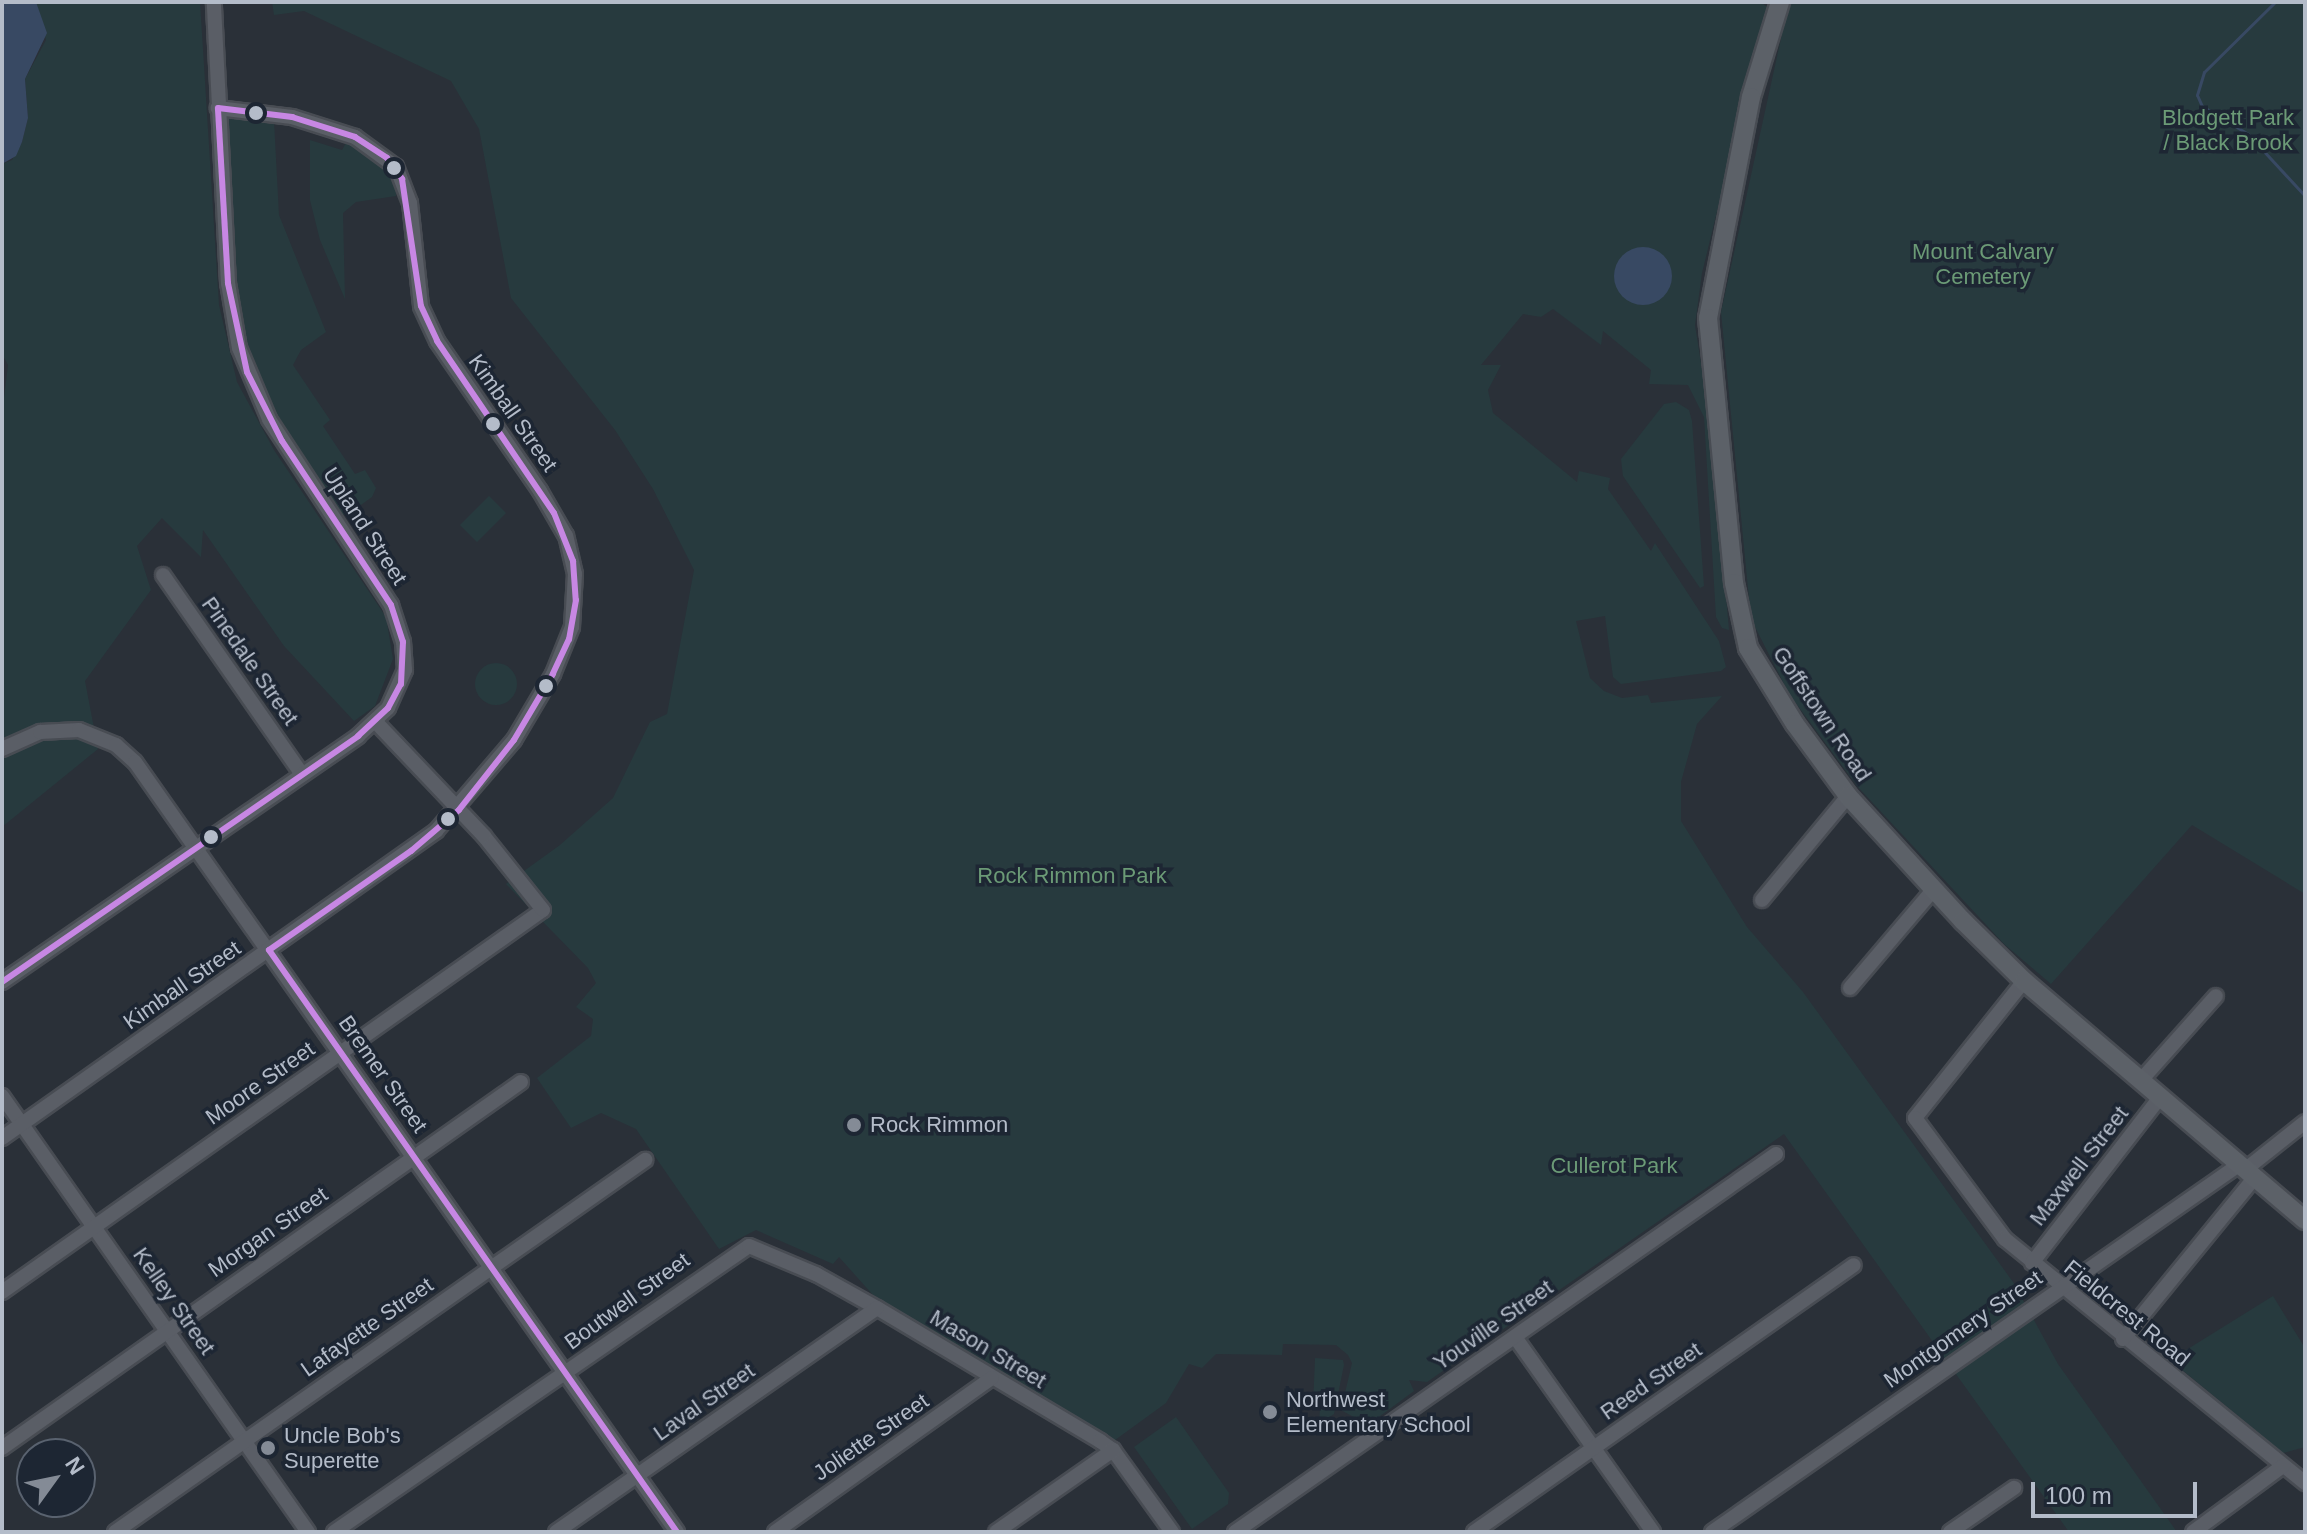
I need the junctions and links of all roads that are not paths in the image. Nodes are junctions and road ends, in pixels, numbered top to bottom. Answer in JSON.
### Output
{"nodes":[{"id":1,"x":214,"y":2,"type":"edge"},
{"id":2,"x":1780,"y":2,"type":"edge"},
{"id":3,"x":218,"y":108,"type":"junction"},
{"id":4,"x":163,"y":575,"type":"dead end"},
{"id":5,"x":375,"y":721,"type":"junction"},
{"id":6,"x":2,"y":749,"type":"edge"},
{"id":7,"x":301,"y":773,"type":"junction"},
{"id":8,"x":1848,"y":796,"type":"junction"},
{"id":9,"x":459,"y":810,"type":"junction"},
{"id":10,"x":196,"y":846,"type":"junction"},
{"id":11,"x":1933,"y":890,"type":"junction"},
{"id":12,"x":1762,"y":900,"type":"dead end"},
{"id":13,"x":269,"y":950,"type":"junction"},
{"id":14,"x":2024,"y":981,"type":"junction"},
{"id":15,"x":2,"y":982,"type":"edge"},
{"id":16,"x":1850,"y":988,"type":"dead end"},
{"id":17,"x":2216,"y":996,"type":"dead end"},
{"id":18,"x":341,"y":1053,"type":"junction"},
{"id":19,"x":2142,"y":1079,"type":"junction"},
{"id":20,"x":521,"y":1082,"type":"dead end"},
{"id":21,"x":2,"y":1096,"type":"edge"},
{"id":22,"x":2161,"y":1096,"type":"junction"},
{"id":23,"x":2305,"y":1122,"type":"edge"},
{"id":24,"x":22,"y":1125,"type":"junction"},
{"id":25,"x":2,"y":1138,"type":"edge"},
{"id":26,"x":1776,"y":1154,"type":"dead end"},
{"id":27,"x":414,"y":1156,"type":"junction"},
{"id":28,"x":645,"y":1160,"type":"dead end"},
{"id":29,"x":2247,"y":1170,"type":"junction"},
{"id":30,"x":2305,"y":1220,"type":"edge"},
{"id":31,"x":95,"y":1227,"type":"junction"},
{"id":32,"x":749,"y":1246,"type":"joint"},
{"id":33,"x":2032,"y":1263,"type":"junction"},
{"id":34,"x":1854,"y":1265,"type":"dead end"},
{"id":35,"x":491,"y":1267,"type":"junction"},
{"id":36,"x":2059,"y":1288,"type":"junction"},
{"id":37,"x":2,"y":1292,"type":"edge"},
{"id":38,"x":877,"y":1308,"type":"junction"},
{"id":39,"x":167,"y":1331,"type":"junction"},
{"id":40,"x":1515,"y":1337,"type":"junction"},
{"id":41,"x":2123,"y":1339,"type":"junction"},
{"id":42,"x":565,"y":1373,"type":"junction"},
{"id":43,"x":992,"y":1378,"type":"junction"},
{"id":44,"x":245,"y":1440,"type":"junction"},
{"id":45,"x":2,"y":1448,"type":"edge"},
{"id":46,"x":1594,"y":1448,"type":"junction"},
{"id":47,"x":1113,"y":1450,"type":"junction"},
{"id":48,"x":2283,"y":1466,"type":"junction"},
{"id":49,"x":637,"y":1475,"type":"junction"},
{"id":50,"x":2305,"y":1483,"type":"edge"},
{"id":51,"x":2014,"y":1488,"type":"dead end"},
{"id":52,"x":115,"y":1532,"type":"edge"},
{"id":53,"x":308,"y":1532,"type":"edge"},
{"id":54,"x":334,"y":1532,"type":"edge"},
{"id":55,"x":556,"y":1532,"type":"edge"},
{"id":56,"x":677,"y":1532,"type":"edge"},
{"id":57,"x":775,"y":1532,"type":"edge"},
{"id":58,"x":996,"y":1532,"type":"edge"},
{"id":59,"x":1172,"y":1532,"type":"edge"},
{"id":60,"x":1235,"y":1532,"type":"edge"},
{"id":61,"x":1474,"y":1532,"type":"edge"},
{"id":62,"x":1653,"y":1532,"type":"edge"},
{"id":63,"x":1712,"y":1532,"type":"edge"},
{"id":64,"x":1950,"y":1532,"type":"edge"},
{"id":65,"x":2193,"y":1532,"type":"edge"}],
"edges":[{"from":1,"to":3,"type":"street","name":"Upland Street"},
{"from":2,"to":8,"type":"main road","name":"Goffstown Road"},
{"from":3,"to":5,"type":"street","name":"Upland Street"},
{"from":3,"to":9,"type":"street","name":"Kimball Street"},
{"from":4,"to":7,"type":"street","name":"Pinedale Street"},
{"from":5,"to":7,"type":"street","name":"Upland Street"},
{"from":5,"to":9,"type":"street"},
{"from":6,"to":10,"type":"street","name":"Bremer Street"},
{"from":7,"to":10,"type":"street","name":"Upland Street"},
{"from":8,"to":11,"type":"main road","name":"Goffstown Road"},
{"from":8,"to":12,"type":"street"},
{"from":9,"to":13,"type":"street","name":"Kimball Street"},
{"from":9,"to":18,"type":"street","name":"Moore Street"},
{"from":10,"to":13,"type":"street","name":"Bremer Street"},
{"from":10,"to":15,"type":"street","name":"Upland Street"},
{"from":11,"to":14,"type":"main road","name":"Goffstown Road"},
{"from":11,"to":16,"type":"street"},
{"from":13,"to":18,"type":"street","name":"Bremer Street"},
{"from":13,"to":24,"type":"street","name":"Kimball Street"},
{"from":14,"to":19,"type":"main road","name":"Goffstown Road"},
{"from":14,"to":33,"type":"street","name":"Fieldcrest Road"},
{"from":17,"to":19,"type":"street"},
{"from":18,"to":27,"type":"street","name":"Bremer Street"},
{"from":18,"to":31,"type":"street","name":"Moore Street"},
{"from":19,"to":22,"type":"main road","name":"Goffstown Road"},
{"from":20,"to":27,"type":"street","name":"Morgan Street"},
{"from":21,"to":24,"type":"street","name":"Kelley Street"},
{"from":22,"to":29,"type":"main road","name":"Goffstown Road"},
{"from":22,"to":33,"type":"street","name":"Maxwell Street"},
{"from":23,"to":29,"type":"street"},
{"from":24,"to":25,"type":"street","name":"Kimball Street"},
{"from":24,"to":31,"type":"street","name":"Kelley Street"},
{"from":26,"to":40,"type":"street","name":"Youville Street"},
{"from":27,"to":35,"type":"street","name":"Bremer Street"},
{"from":27,"to":39,"type":"street","name":"Morgan Street"},
{"from":28,"to":35,"type":"street","name":"Lafayette Street"},
{"from":29,"to":30,"type":"main road","name":"Goffstown Road"},
{"from":29,"to":36,"type":"street","name":"Montgomery Street"},
{"from":29,"to":41,"type":"street"},
{"from":31,"to":37,"type":"street","name":"Moore Street"},
{"from":31,"to":39,"type":"street","name":"Kelley Street"},
{"from":32,"to":38,"type":"street","name":"Mason Street"},
{"from":32,"to":42,"type":"street","name":"Boutwell Street"},
{"from":33,"to":36,"type":"street","name":"Fieldcrest Road"},
{"from":34,"to":46,"type":"street","name":"Reed Street"},
{"from":35,"to":42,"type":"street","name":"Bremer Street"},
{"from":35,"to":44,"type":"street","name":"Lafayette Street"},
{"from":36,"to":41,"type":"street","name":"Fieldcrest Road"},
{"from":36,"to":63,"type":"street","name":"Montgomery Street"},
{"from":38,"to":43,"type":"street","name":"Mason Street"},
{"from":38,"to":49,"type":"street","name":"Laval Street"},
{"from":39,"to":44,"type":"street","name":"Kelley Street"},
{"from":39,"to":45,"type":"street","name":"Morgan Street"},
{"from":40,"to":46,"type":"street"},
{"from":40,"to":60,"type":"street","name":"Youville Street"},
{"from":41,"to":48,"type":"street","name":"Fieldcrest Road"},
{"from":42,"to":49,"type":"street","name":"Bremer Street"},
{"from":42,"to":54,"type":"street","name":"Boutwell Street"},
{"from":43,"to":47,"type":"street","name":"Mason Street"},
{"from":43,"to":57,"type":"street","name":"Joliette Street"},
{"from":44,"to":52,"type":"street","name":"Lafayette Street"},
{"from":44,"to":53,"type":"street","name":"Kelley Street"},
{"from":46,"to":61,"type":"street","name":"Reed Street"},
{"from":46,"to":62,"type":"street"},
{"from":47,"to":58,"type":"street"},
{"from":47,"to":59,"type":"street","name":"Mason Street"},
{"from":48,"to":50,"type":"street","name":"Fieldcrest Road"},
{"from":48,"to":65,"type":"street"},
{"from":49,"to":55,"type":"street","name":"Laval Street"},
{"from":49,"to":56,"type":"street","name":"Bremer Street"},
{"from":51,"to":64,"type":"street"}]}
